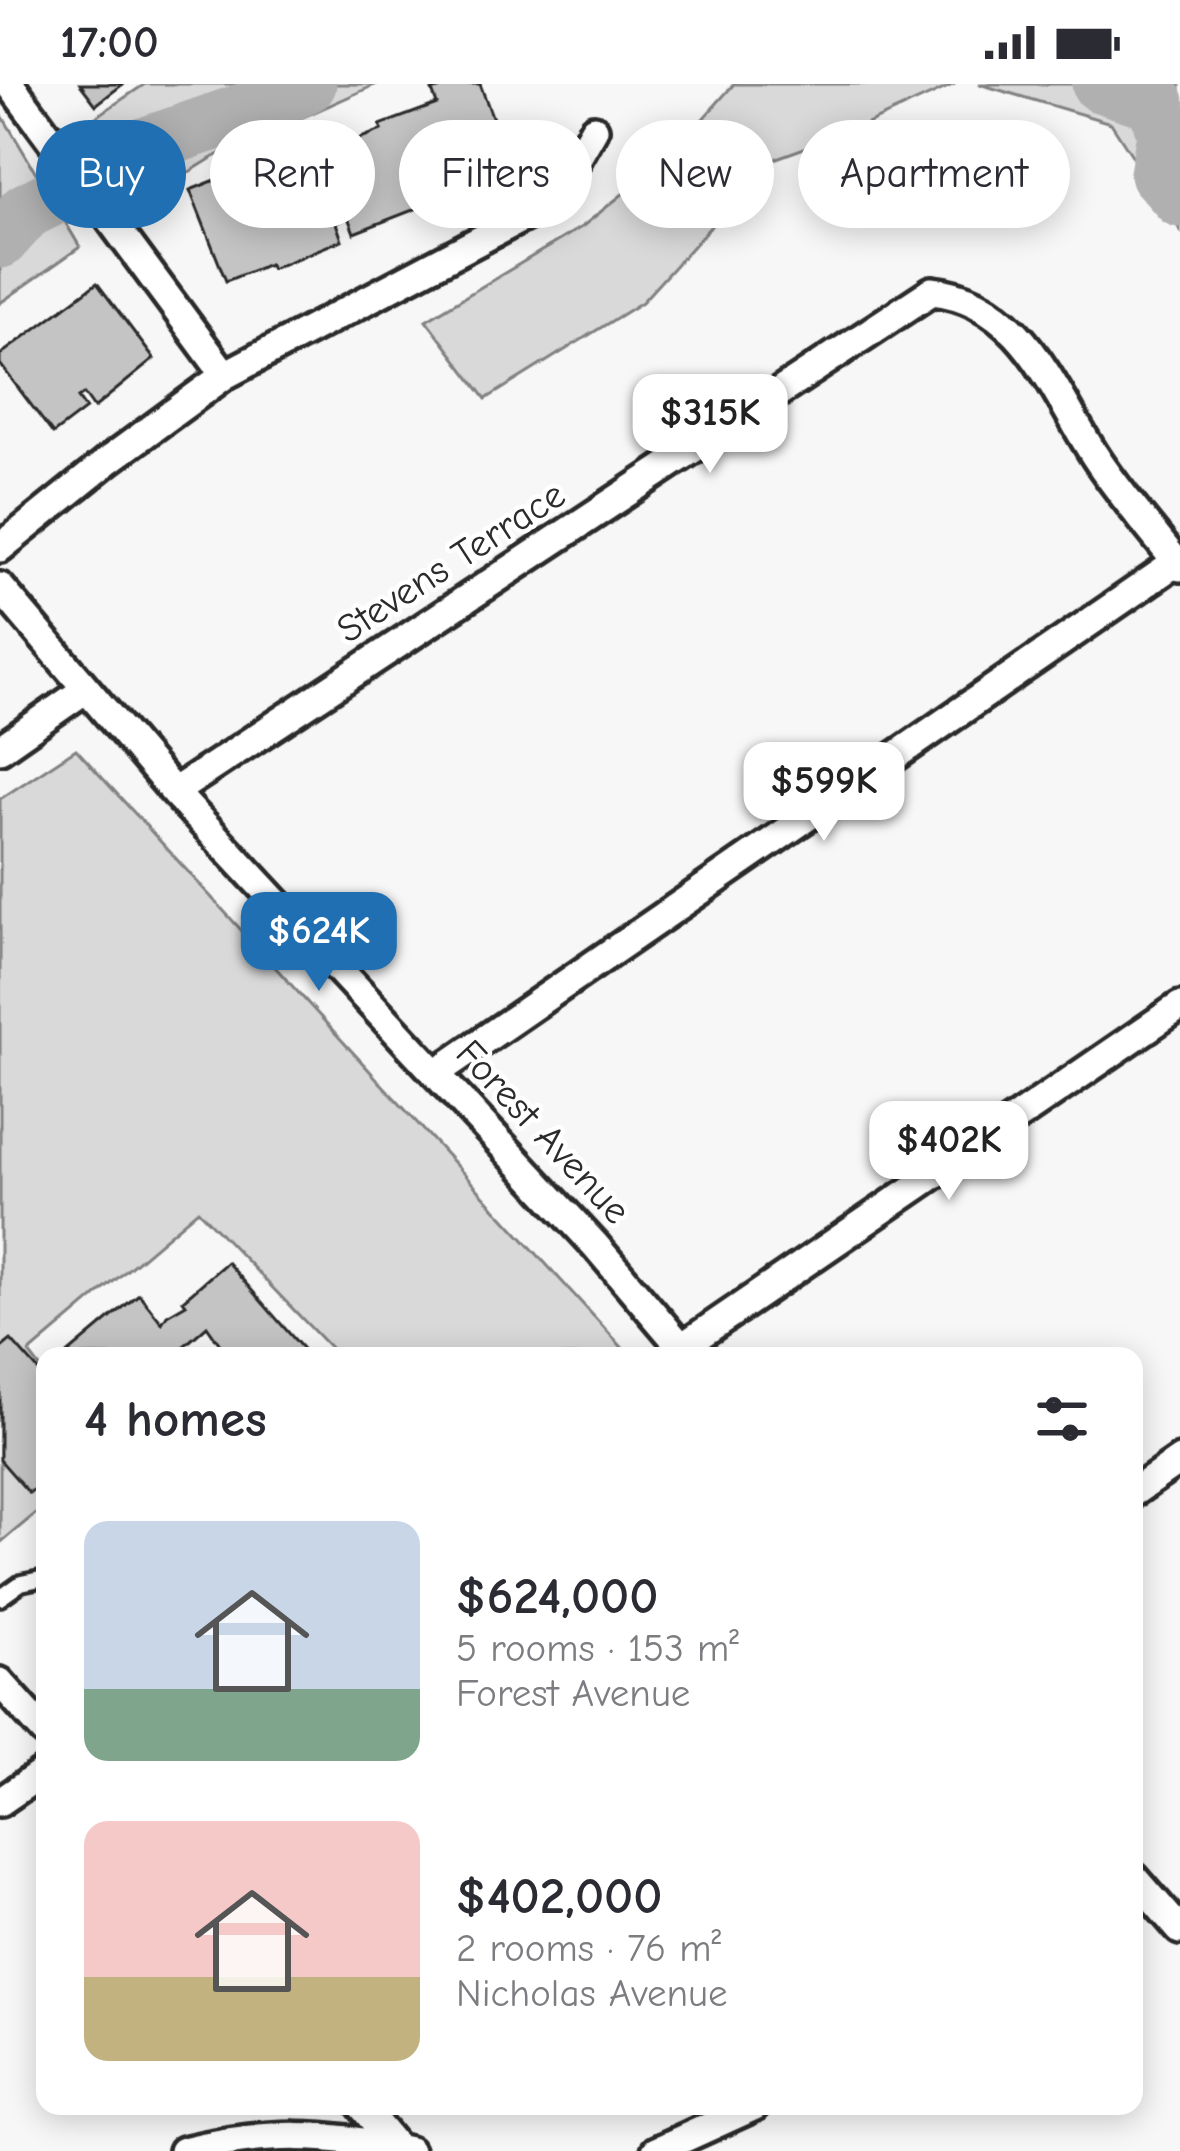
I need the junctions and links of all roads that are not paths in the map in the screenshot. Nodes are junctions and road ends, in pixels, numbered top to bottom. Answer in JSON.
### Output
{"nodes":[{"id":1,"x":10,"y":84,"type":"edge"},
{"id":2,"x":594,"y":129,"type":"dead end"},
{"id":3,"x":225,"y":375,"type":"junction"},
{"id":4,"x":0,"y":548,"type":"edge"},
{"id":5,"x":1178,"y":564,"type":"edge"},
{"id":6,"x":0,"y":587,"type":"edge"},
{"id":7,"x":86,"y":689,"type":"junction"},
{"id":8,"x":0,"y":749,"type":"edge"},
{"id":9,"x":174,"y":792,"type":"junction"},
{"id":10,"x":1180,"y":1006,"type":"edge"},
{"id":11,"x":436,"y":1073,"type":"junction"},
{"id":12,"x":682,"y":1347,"type":"edge"},
{"id":13,"x":693,"y":1347,"type":"edge"},
{"id":14,"x":1180,"y":1460,"type":"edge"},
{"id":15,"x":1143,"y":1486,"type":"edge"},
{"id":16,"x":36,"y":1580,"type":"edge"},
{"id":17,"x":0,"y":1598,"type":"edge"},
{"id":18,"x":0,"y":1682,"type":"edge"},
{"id":19,"x":36,"y":1722,"type":"edge"},
{"id":20,"x":36,"y":1777,"type":"edge"},
{"id":21,"x":0,"y":1802,"type":"edge"},
{"id":22,"x":1143,"y":1887,"type":"edge"},
{"id":23,"x":1180,"y":1930,"type":"edge"},
{"id":24,"x":370,"y":2115,"type":"edge"},
{"id":25,"x":735,"y":2115,"type":"edge"},
{"id":26,"x":401,"y":2150,"type":"edge"},
{"id":27,"x":183,"y":2151,"type":"edge"},
{"id":28,"x":656,"y":2151,"type":"edge"}],
"edges":[{"from":1,"to":3,"type":"street"},
{"from":2,"to":3,"type":"street"},
{"from":3,"to":4,"type":"street"},
{"from":5,"to":9,"type":"street","name":"Stevens Terrace"},
{"from":5,"to":11,"type":"street"},
{"from":6,"to":7,"type":"street","name":"Forest Avenue"},
{"from":7,"to":8,"type":"street"},
{"from":7,"to":9,"type":"street","name":"Forest Avenue"},
{"from":9,"to":11,"type":"street","name":"Forest Avenue"},
{"from":10,"to":13,"type":"street"},
{"from":11,"to":12,"type":"street","name":"Forest Avenue"},
{"from":14,"to":15,"type":"street"},
{"from":16,"to":17,"type":"lane"},
{"from":18,"to":19,"type":"street"},
{"from":20,"to":21,"type":"street"},
{"from":22,"to":23,"type":"street"},
{"from":24,"to":26,"type":"street"},
{"from":25,"to":28,"type":"street"},
{"from":26,"to":27,"type":"street"}]}
